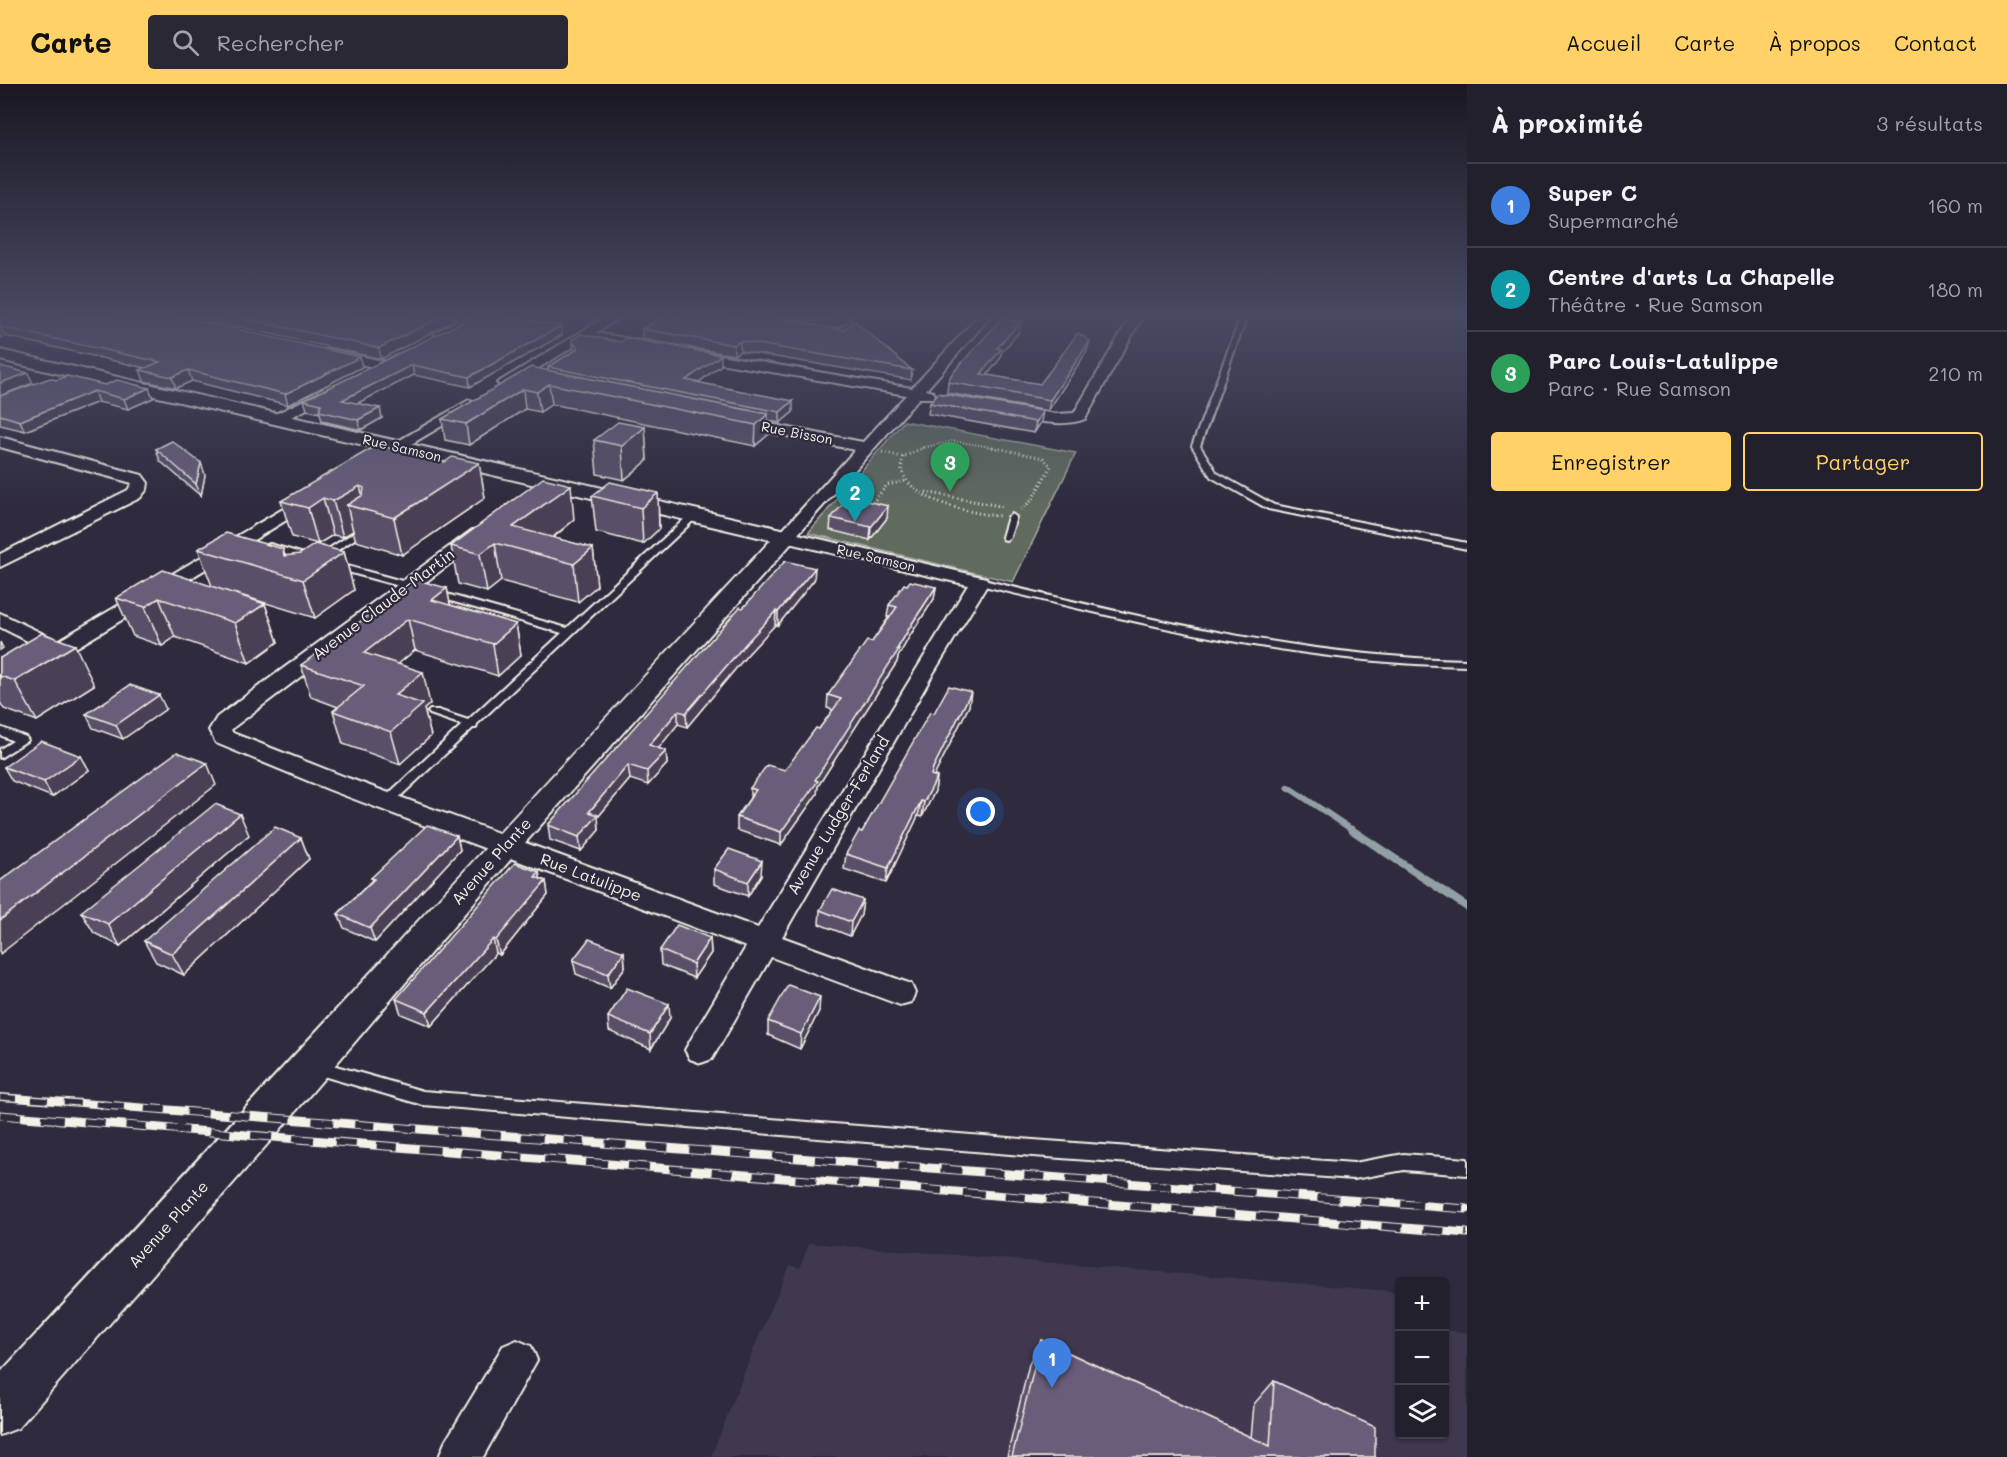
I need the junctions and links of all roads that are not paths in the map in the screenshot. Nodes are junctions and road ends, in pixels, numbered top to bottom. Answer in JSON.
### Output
{"nodes":[{"id":1,"x":59,"y":380,"type":"edge"},
{"id":2,"x":107,"y":380,"type":"edge"},
{"id":3,"x":354,"y":380,"type":"edge"},
{"id":4,"x":509,"y":380,"type":"edge"},
{"id":5,"x":529,"y":380,"type":"edge"},
{"id":6,"x":842,"y":380,"type":"edge"},
{"id":7,"x":928,"y":380,"type":"edge"},
{"id":8,"x":1100,"y":380,"type":"edge"},
{"id":9,"x":1220,"y":380,"type":"edge"},
{"id":10,"x":55,"y":382,"type":"edge"},
{"id":11,"x":538,"y":382,"type":"edge"},
{"id":12,"x":916,"y":393,"type":"junction"},
{"id":13,"x":939,"y":397,"type":"edge"},
{"id":14,"x":995,"y":407,"type":"edge"},
{"id":15,"x":722,"y":418,"type":"edge"},
{"id":16,"x":276,"y":419,"type":"junction"},
{"id":17,"x":0,"y":442,"type":"edge"},
{"id":18,"x":397,"y":446,"type":"junction"},
{"id":19,"x":867,"y":448,"type":"junction"},
{"id":20,"x":374,"y":463,"type":"edge"},
{"id":21,"x":550,"y":481,"type":"junction"},
{"id":22,"x":323,"y":491,"type":"edge"},
{"id":23,"x":530,"y":495,"type":"edge"},
{"id":24,"x":693,"y":516,"type":"junction"},
{"id":25,"x":1012,"y":517,"type":"road end"},
{"id":26,"x":492,"y":523,"type":"edge"},
{"id":27,"x":368,"y":527,"type":"edge"},
{"id":28,"x":786,"y":537,"type":"junction"},
{"id":29,"x":1005,"y":537,"type":"dead end"},
{"id":30,"x":263,"y":545,"type":"edge"},
{"id":31,"x":1467,"y":546,"type":"edge"},
{"id":32,"x":316,"y":560,"type":"junction"},
{"id":33,"x":0,"y":561,"type":"edge"},
{"id":34,"x":307,"y":566,"type":"edge"},
{"id":35,"x":328,"y":571,"type":"edge"},
{"id":36,"x":980,"y":582,"type":"junction"},
{"id":37,"x":407,"y":586,"type":"junction"},
{"id":38,"x":0,"y":619,"type":"edge"},
{"id":39,"x":571,"y":632,"type":"junction"},
{"id":40,"x":58,"y":649,"type":"junction"},
{"id":41,"x":1467,"y":663,"type":"edge"},
{"id":42,"x":0,"y":684,"type":"edge"},
{"id":43,"x":434,"y":712,"type":"dead end"},
{"id":44,"x":472,"y":725,"type":"junction"},
{"id":45,"x":220,"y":730,"type":"joint"},
{"id":46,"x":0,"y":731,"type":"edge"},
{"id":47,"x":0,"y":754,"type":"edge"},
{"id":48,"x":388,"y":801,"type":"junction"},
{"id":49,"x":505,"y":844,"type":"junction"},
{"id":50,"x":763,"y":942,"type":"junction"},
{"id":51,"x":900,"y":993,"type":"dead end"},
{"id":52,"x":701,"y":1050,"type":"dead end"},
{"id":53,"x":309,"y":1065,"type":"junction"},
{"id":54,"x":1467,"y":1167,"type":"edge"},
{"id":55,"x":518,"y":1360,"type":"dead end"},
{"id":56,"x":0,"y":1410,"type":"edge"},
{"id":57,"x":460,"y":1457,"type":"edge"}],
"edges":[{"from":1,"to":10,"type":"street"},
{"from":2,"to":16,"type":"street","name":"Rue Samson"},
{"from":3,"to":16,"type":"street"},
{"from":4,"to":18,"type":"street"},
{"from":5,"to":11,"type":"street"},
{"from":6,"to":12,"type":"street"},
{"from":7,"to":12,"type":"street","name":"Avenue Plante"},
{"from":8,"to":14,"type":"street"},
{"from":9,"to":31,"type":"lane"},
{"from":12,"to":13,"type":"street"},
{"from":12,"to":19,"type":"street","name":"Avenue Plante"},
{"from":15,"to":19,"type":"street","name":"Rue Bisson"},
{"from":16,"to":18,"type":"street","name":"Rue Samson"},
{"from":17,"to":33,"type":"street"},
{"from":18,"to":20,"type":"street"},
{"from":18,"to":21,"type":"street","name":"Rue Samson"},
{"from":19,"to":28,"type":"street","name":"Avenue Plante"},
{"from":21,"to":23,"type":"street"},
{"from":21,"to":24,"type":"street","name":"Rue Samson"},
{"from":22,"to":40,"type":"street"},
{"from":24,"to":28,"type":"street","name":"Rue Samson"},
{"from":24,"to":39,"type":"lane"},
{"from":25,"to":29,"type":"lane"},
{"from":26,"to":37,"type":"street","name":"Avenue Claude-Martin"},
{"from":27,"to":32,"type":"lane"},
{"from":28,"to":36,"type":"street","name":"Rue Samson"},
{"from":28,"to":49,"type":"street","name":"Avenue Plante"},
{"from":30,"to":32,"type":"lane"},
{"from":32,"to":34,"type":"lane"},
{"from":35,"to":37,"type":"lane"},
{"from":36,"to":41,"type":"lane"},
{"from":36,"to":50,"type":"street","name":"Avenue Ludger-Ferland"},
{"from":37,"to":39,"type":"lane"},
{"from":37,"to":45,"type":"street","name":"Avenue Claude-Martin"},
{"from":38,"to":40,"type":"street"},
{"from":39,"to":44,"type":"lane"},
{"from":40,"to":42,"type":"street"},
{"from":43,"to":44,"type":"lane"},
{"from":44,"to":48,"type":"lane"},
{"from":45,"to":48,"type":"street","name":"Rue Latulippe"},
{"from":46,"to":47,"type":"lane"},
{"from":48,"to":49,"type":"street","name":"Rue Latulippe"},
{"from":49,"to":50,"type":"street","name":"Rue Latulippe"},
{"from":49,"to":53,"type":"street","name":"Avenue Plante"},
{"from":50,"to":51,"type":"street","name":"Rue Latulippe"},
{"from":50,"to":52,"type":"street","name":"Avenue Ludger-Ferland"},
{"from":53,"to":54,"type":"lane"},
{"from":53,"to":56,"type":"street","name":"Avenue Plante"},
{"from":55,"to":57,"type":"street"}]}
